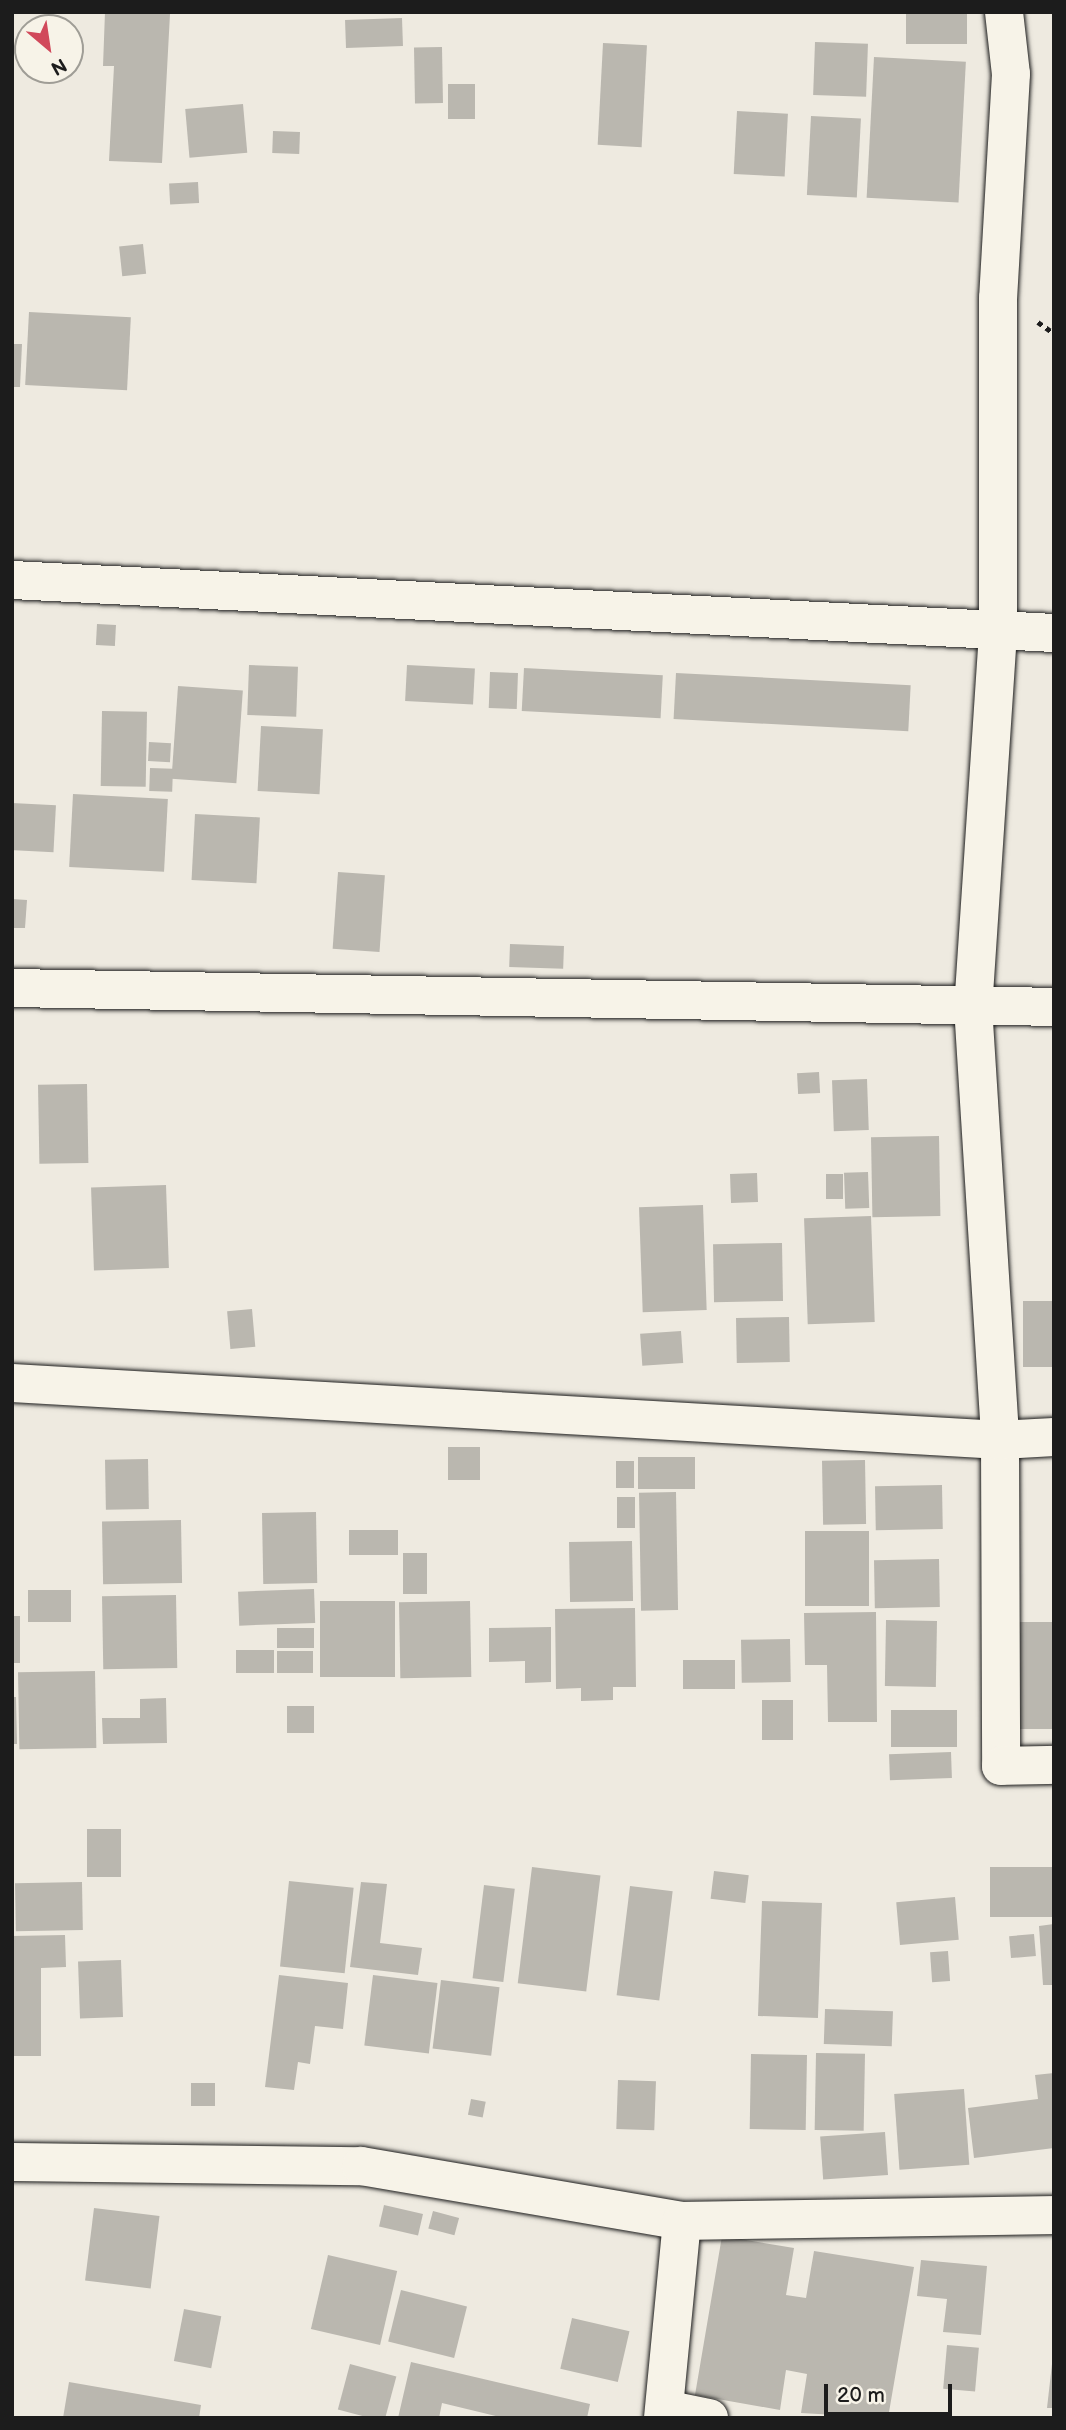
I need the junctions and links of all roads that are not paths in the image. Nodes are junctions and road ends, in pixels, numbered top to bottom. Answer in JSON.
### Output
{"nodes":[{"id":1,"x":1004,"y":12,"type":"edge"},
{"id":2,"x":12,"y":580,"type":"edge"},
{"id":3,"x":998,"y":633,"type":"junction"},
{"id":4,"x":1054,"y":633,"type":"edge"},
{"id":5,"x":12,"y":988,"type":"edge"},
{"id":6,"x":973,"y":1006,"type":"junction"},
{"id":7,"x":1054,"y":1007,"type":"edge"},
{"id":8,"x":12,"y":1383,"type":"edge"},
{"id":9,"x":1054,"y":1437,"type":"edge"},
{"id":10,"x":1000,"y":1440,"type":"junction"},
{"id":11,"x":1054,"y":1765,"type":"edge"},
{"id":12,"x":12,"y":2162,"type":"edge"},
{"id":13,"x":1054,"y":2214,"type":"edge"},
{"id":14,"x":682,"y":2221,"type":"junction"},
{"id":15,"x":664,"y":2414,"type":"edge"},
{"id":16,"x":709,"y":2418,"type":"edge"}],
"edges":[{"from":1,"to":3,"type":"street"},
{"from":2,"to":3,"type":"street"},
{"from":3,"to":4,"type":"street"},
{"from":3,"to":6,"type":"street"},
{"from":5,"to":6,"type":"street"},
{"from":6,"to":7,"type":"street"},
{"from":6,"to":10,"type":"street"},
{"from":8,"to":10,"type":"street"},
{"from":9,"to":10,"type":"street"},
{"from":10,"to":11,"type":"street"},
{"from":12,"to":14,"type":"street"},
{"from":13,"to":14,"type":"street"},
{"from":14,"to":15,"type":"street"},
{"from":15,"to":16,"type":"street"}]}
